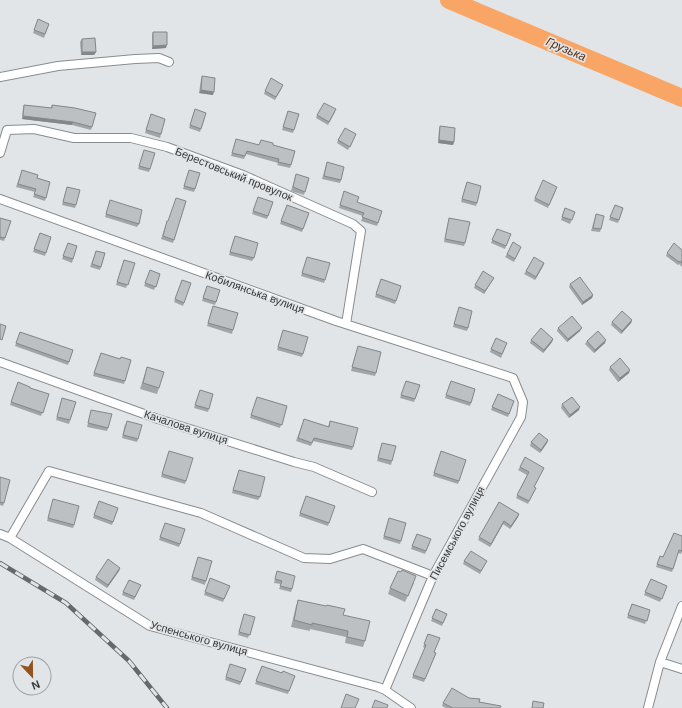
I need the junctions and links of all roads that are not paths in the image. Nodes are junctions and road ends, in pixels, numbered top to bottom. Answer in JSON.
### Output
{"nodes":[{"id":1,"x":169,"y":62,"type":"dead end"},
{"id":2,"x":0,"y":77,"type":"edge"},
{"id":3,"x":0,"y":153,"type":"edge"},
{"id":4,"x":0,"y":198,"type":"edge"},
{"id":5,"x":346,"y":324,"type":"junction"},
{"id":6,"x":0,"y":362,"type":"edge"},
{"id":7,"x":513,"y":378,"type":"joint"},
{"id":8,"x":372,"y":492,"type":"dead end"},
{"id":9,"x":0,"y":534,"type":"edge"},
{"id":10,"x":10,"y":538,"type":"junction"},
{"id":11,"x":433,"y":576,"type":"junction"},
{"id":12,"x":682,"y":606,"type":"edge"},
{"id":13,"x":660,"y":662,"type":"junction"},
{"id":14,"x":682,"y":669,"type":"edge"},
{"id":15,"x":386,"y":690,"type":"junction"},
{"id":16,"x":412,"y":708,"type":"edge"},
{"id":17,"x":648,"y":708,"type":"edge"}],
"edges":[{"from":1,"to":2,"type":"street"},
{"from":3,"to":5,"type":"street","name":"Берестовський провулок"},
{"from":4,"to":5,"type":"street","name":"Кобилянська вулиця"},
{"from":5,"to":7,"type":"street","name":"Кобилянська вулиця"},
{"from":6,"to":8,"type":"street","name":"Качалова вулиця"},
{"from":7,"to":11,"type":"street","name":"Писемського вулиця"},
{"from":9,"to":10,"type":"street","name":"Успенського вулиця"},
{"from":10,"to":11,"type":"street"},
{"from":10,"to":15,"type":"street","name":"Успенського вулиця"},
{"from":11,"to":15,"type":"street","name":"Писемського вулиця"},
{"from":12,"to":13,"type":"street"},
{"from":13,"to":14,"type":"street"},
{"from":13,"to":17,"type":"street"},
{"from":15,"to":16,"type":"street","name":"Успенського вулиця"}]}
